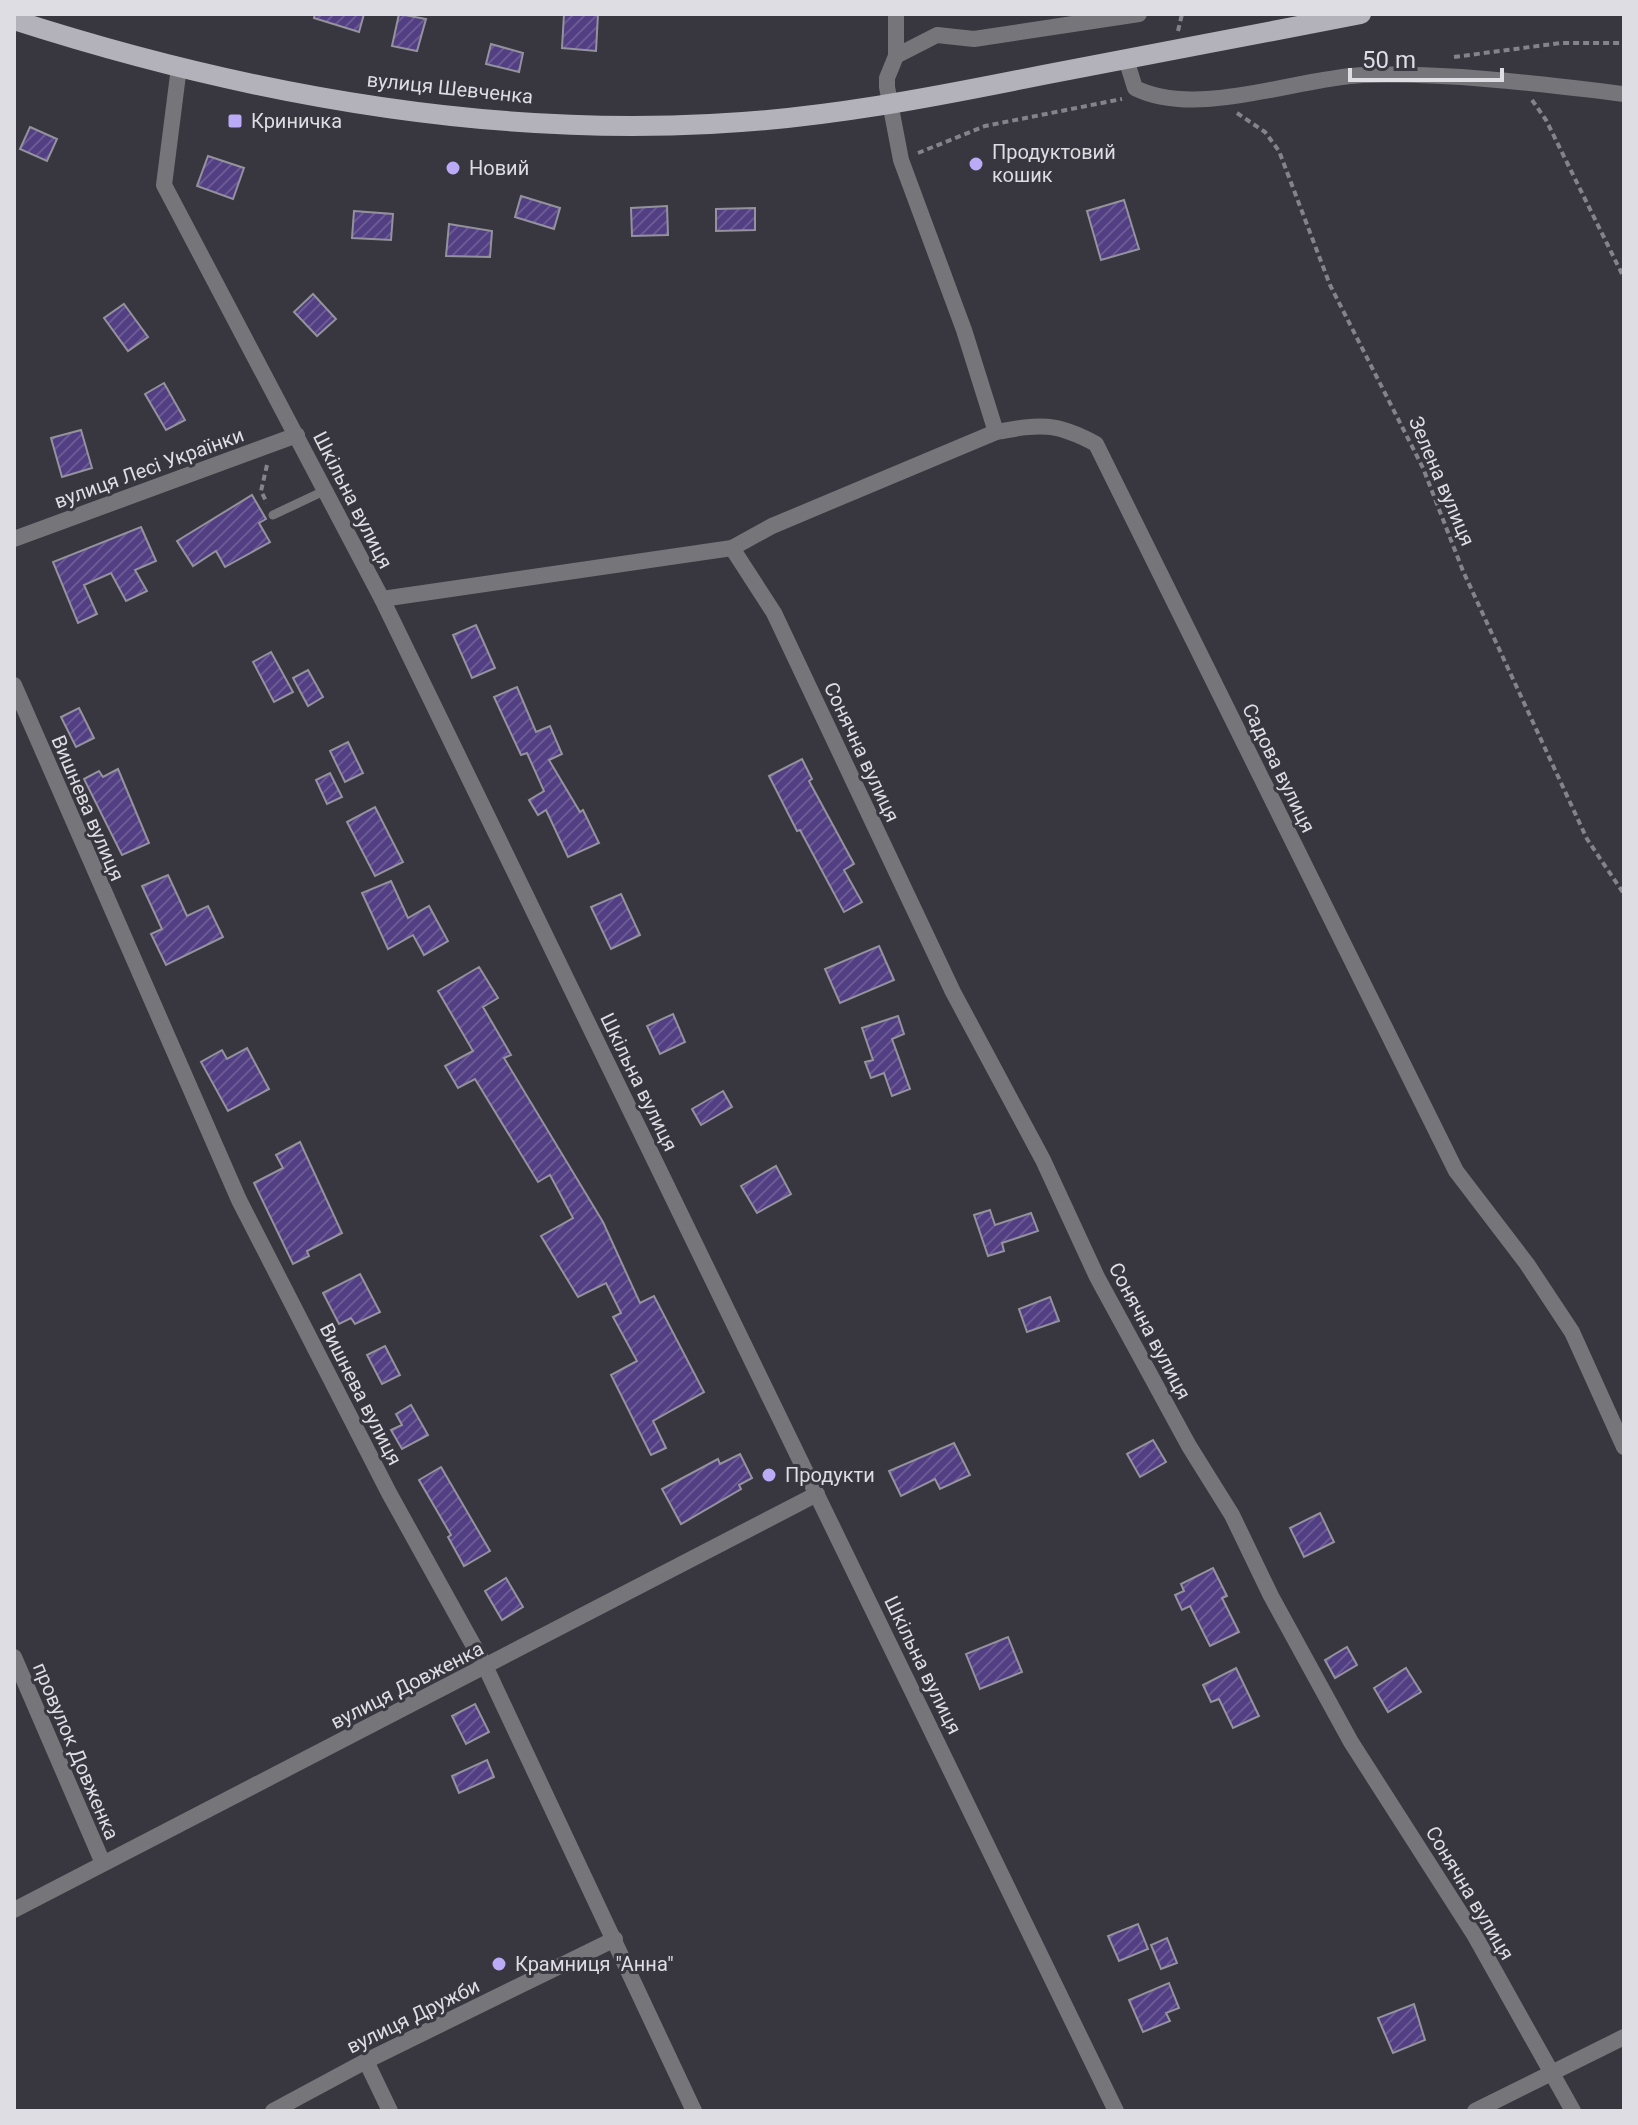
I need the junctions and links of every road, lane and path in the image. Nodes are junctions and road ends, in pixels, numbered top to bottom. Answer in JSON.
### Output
{"nodes":[{"id":1,"x":896,"y":14,"type":"edge"},
{"id":2,"x":1139,"y":14,"type":"edge"},
{"id":3,"x":1361,"y":14,"type":"edge"},
{"id":4,"x":14,"y":20,"type":"edge"},
{"id":5,"x":1624,"y":43,"type":"edge"},
{"id":6,"x":896,"y":56,"type":"junction"},
{"id":7,"x":1453,"y":58,"type":"dead end"},
{"id":8,"x":1126,"y":59,"type":"junction"},
{"id":9,"x":179,"y":67,"type":"junction"},
{"id":10,"x":1519,"y":81,"type":"junction"},
{"id":11,"x":1148,"y":94,"type":"junction"},
{"id":12,"x":1624,"y":94,"type":"edge"},
{"id":13,"x":1214,"y":99,"type":"junction"},
{"id":14,"x":890,"y":102,"type":"junction"},
{"id":15,"x":901,"y":160,"type":"junction"},
{"id":16,"x":1624,"y":278,"type":"edge"},
{"id":17,"x":996,"y":432,"type":"junction"},
{"id":18,"x":297,"y":435,"type":"junction"},
{"id":19,"x":272,"y":444,"type":"junction"},
{"id":20,"x":326,"y":490,"type":"junction"},
{"id":21,"x":273,"y":515,"type":"joint"},
{"id":22,"x":14,"y":539,"type":"edge"},
{"id":23,"x":732,"y":548,"type":"junction"},
{"id":24,"x":382,"y":599,"type":"junction"},
{"id":25,"x":14,"y":685,"type":"edge"},
{"id":26,"x":1624,"y":894,"type":"edge"},
{"id":27,"x":1624,"y":1447,"type":"edge"},
{"id":28,"x":817,"y":1494,"type":"junction"},
{"id":29,"x":14,"y":1657,"type":"edge"},
{"id":30,"x":486,"y":1668,"type":"junction"},
{"id":31,"x":102,"y":1861,"type":"junction"},
{"id":32,"x":14,"y":1910,"type":"edge"},
{"id":33,"x":615,"y":1939,"type":"junction"},
{"id":34,"x":1624,"y":2037,"type":"edge"},
{"id":35,"x":366,"y":2061,"type":"junction"},
{"id":36,"x":1553,"y":2074,"type":"junction"},
{"id":37,"x":273,"y":2111,"type":"edge"},
{"id":38,"x":390,"y":2111,"type":"edge"},
{"id":39,"x":694,"y":2111,"type":"edge"},
{"id":40,"x":1116,"y":2111,"type":"edge"},
{"id":41,"x":1475,"y":2111,"type":"edge"},
{"id":42,"x":1573,"y":2111,"type":"edge"}],
"edges":[{"from":1,"to":6,"type":"street"},
{"from":2,"to":6,"type":"street"},
{"from":3,"to":8,"type":"main road","name":"вулиця Шевченка"},
{"from":4,"to":9,"type":"main road","name":"вулиця Шевченка"},
{"from":5,"to":7,"type":"path"},
{"from":6,"to":14,"type":"street"},
{"from":8,"to":11,"type":"street"},
{"from":8,"to":14,"type":"main road","name":"вулиця Шевченка"},
{"from":9,"to":14,"type":"main road","name":"вулиця Шевченка"},
{"from":9,"to":18,"type":"street","name":"Шкільна вулиця"},
{"from":10,"to":12,"type":"street"},
{"from":10,"to":13,"type":"street"},
{"from":10,"to":16,"type":"path"},
{"from":11,"to":13,"type":"street"},
{"from":11,"to":15,"type":"path"},
{"from":13,"to":26,"type":"path","name":"Зелена вулиця"},
{"from":14,"to":15,"type":"street"},
{"from":15,"to":17,"type":"street"},
{"from":17,"to":23,"type":"street","name":"Садова вулиця"},
{"from":17,"to":27,"type":"street","name":"Садова вулиця"},
{"from":18,"to":19,"type":"street","name":"вулиця Лесі Українки"},
{"from":18,"to":20,"type":"street","name":"Шкільна вулиця"},
{"from":19,"to":21,"type":"path"},
{"from":19,"to":22,"type":"street","name":"вулиця Лесі Українки"},
{"from":20,"to":21,"type":"lane"},
{"from":20,"to":24,"type":"street","name":"Шкільна вулиця"},
{"from":23,"to":24,"type":"street"},
{"from":23,"to":36,"type":"street","name":"Сонячна вулиця"},
{"from":24,"to":28,"type":"street","name":"Шкільна вулиця"},
{"from":25,"to":30,"type":"street","name":"Вишнева вулиця"},
{"from":28,"to":30,"type":"street","name":"вулиця Довженка"},
{"from":28,"to":40,"type":"street","name":"Шкільна вулиця"},
{"from":29,"to":31,"type":"street","name":"провулок Довженка"},
{"from":30,"to":31,"type":"street","name":"вулиця Довженка"},
{"from":30,"to":33,"type":"street","name":"Вишнева вулиця"},
{"from":31,"to":32,"type":"street","name":"вулиця Довженка"},
{"from":33,"to":35,"type":"street","name":"вулиця Дружби"},
{"from":33,"to":39,"type":"street","name":"Вишнева вулиця"},
{"from":34,"to":36,"type":"street"},
{"from":35,"to":37,"type":"street","name":"вулиця Дружби"},
{"from":35,"to":38,"type":"street"},
{"from":36,"to":41,"type":"street"},
{"from":36,"to":42,"type":"street","name":"Сонячна вулиця"}]}
